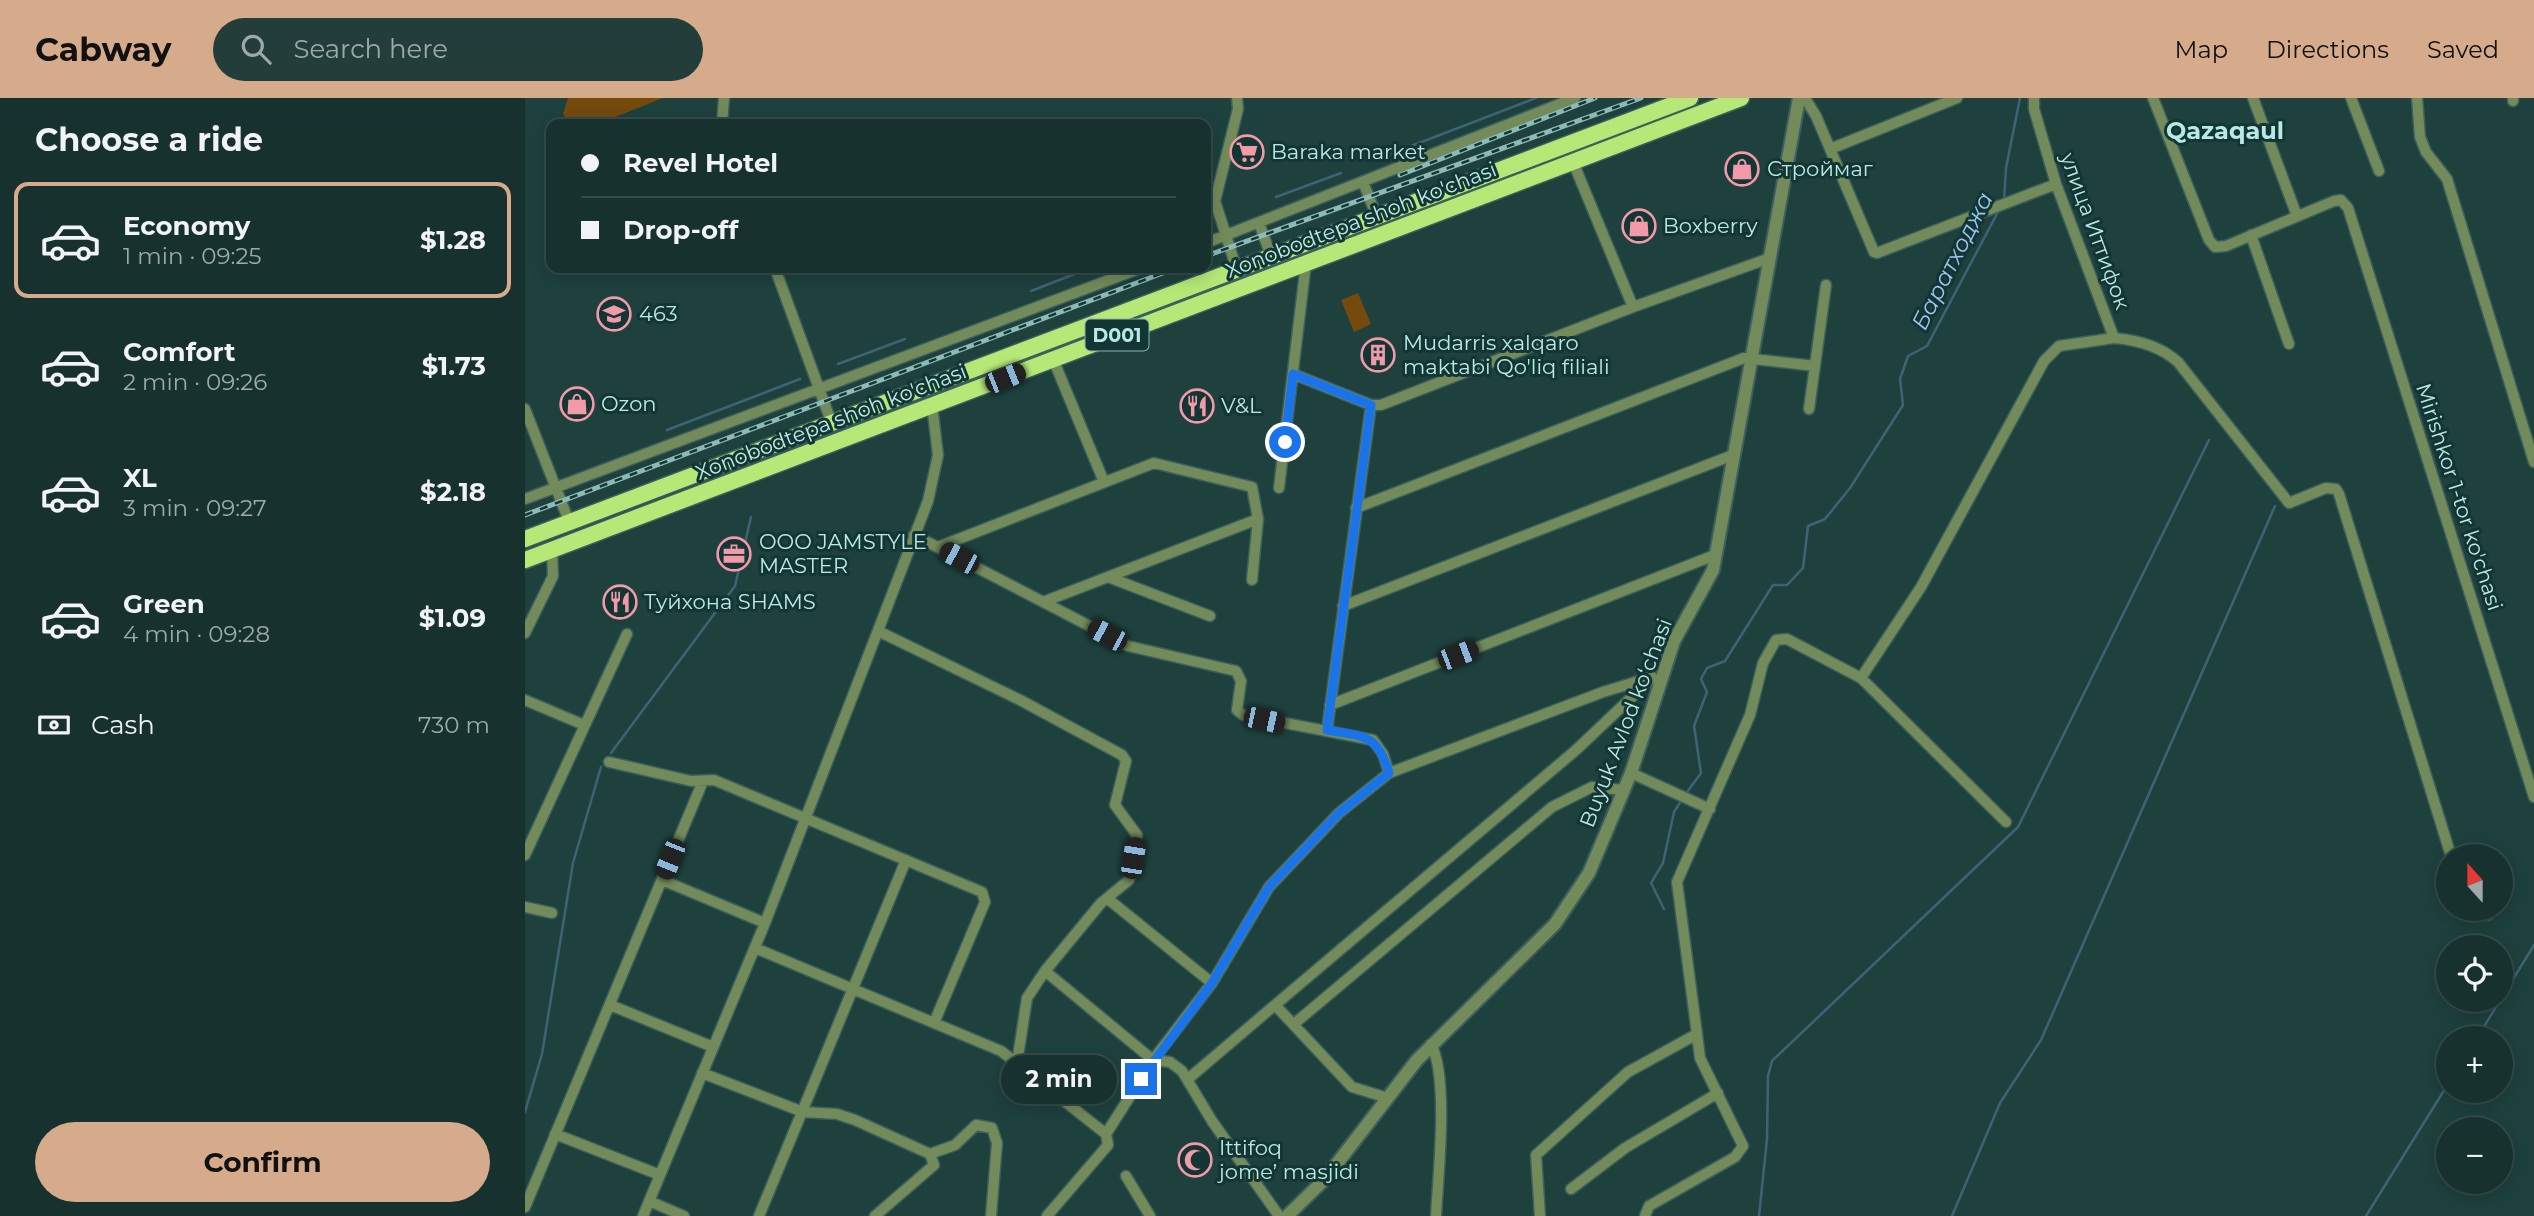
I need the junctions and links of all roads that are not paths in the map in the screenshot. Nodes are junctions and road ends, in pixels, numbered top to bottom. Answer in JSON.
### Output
{"nodes":[{"id":1,"x":724,"y":98,"type":"edge"},
{"id":2,"x":1237,"y":98,"type":"edge"},
{"id":3,"x":1575,"y":98,"type":"edge"},
{"id":4,"x":1690,"y":98,"type":"edge"},
{"id":5,"x":1741,"y":98,"type":"edge"},
{"id":6,"x":1799,"y":98,"type":"edge"},
{"id":7,"x":1805,"y":98,"type":"edge"},
{"id":8,"x":1957,"y":98,"type":"edge"},
{"id":9,"x":2034,"y":98,"type":"edge"},
{"id":10,"x":2153,"y":98,"type":"edge"},
{"id":11,"x":2253,"y":98,"type":"edge"},
{"id":12,"x":2351,"y":98,"type":"edge"},
{"id":13,"x":2417,"y":98,"type":"edge"},
{"id":14,"x":722,"y":119,"type":"edge"},
{"id":15,"x":1830,"y":149,"type":"junction"},
{"id":16,"x":1573,"y":162,"type":"junction"},
{"id":17,"x":2379,"y":171,"type":"dead end"},
{"id":18,"x":1363,"y":181,"type":"junction"},
{"id":19,"x":2056,"y":184,"type":"junction"},
{"id":20,"x":1455,"y":187,"type":"junction"},
{"id":21,"x":1462,"y":204,"type":"junction"},
{"id":22,"x":2297,"y":216,"type":"junction"},
{"id":23,"x":1377,"y":217,"type":"junction"},
{"id":24,"x":1259,"y":223,"type":"junction"},
{"id":25,"x":2251,"y":235,"type":"junction"},
{"id":26,"x":1224,"y":236,"type":"junction"},
{"id":27,"x":1211,"y":241,"type":"edge"},
{"id":28,"x":1271,"y":256,"type":"junction"},
{"id":29,"x":1770,"y":258,"type":"junction"},
{"id":30,"x":1306,"y":263,"type":"junction"},
{"id":31,"x":1237,"y":270,"type":"junction"},
{"id":32,"x":777,"y":273,"type":"edge"},
{"id":33,"x":1128,"y":273,"type":"edge"},
{"id":34,"x":1826,"y":285,"type":"dead end"},
{"id":35,"x":1633,"y":307,"type":"junction"},
{"id":36,"x":2114,"y":338,"type":"junction"},
{"id":37,"x":2289,"y":344,"type":"dead end"},
{"id":38,"x":1753,"y":358,"type":"junction"},
{"id":39,"x":1053,"y":359,"type":"junction"},
{"id":40,"x":1815,"y":366,"type":"junction"},
{"id":41,"x":1293,"y":374,"type":"junction"},
{"id":42,"x":819,"y":389,"type":"junction"},
{"id":43,"x":932,"y":405,"type":"junction"},
{"id":44,"x":1371,"y":405,"type":"junction"},
{"id":45,"x":525,"y":409,"type":"edge"},
{"id":46,"x":1809,"y":409,"type":"dead end"},
{"id":47,"x":832,"y":424,"type":"junction"},
{"id":48,"x":1733,"y":455,"type":"junction"},
{"id":49,"x":2534,"y":462,"type":"edge"},
{"id":50,"x":1104,"y":482,"type":"junction"},
{"id":51,"x":555,"y":487,"type":"junction"},
{"id":52,"x":1279,"y":488,"type":"dead end"},
{"id":53,"x":639,"y":497,"type":"junction"},
{"id":54,"x":525,"y":499,"type":"edge"},
{"id":55,"x":1356,"y":508,"type":"junction"},
{"id":56,"x":646,"y":514,"type":"junction"},
{"id":57,"x":1258,"y":519,"type":"junction"},
{"id":58,"x":570,"y":524,"type":"junction"},
{"id":59,"x":914,"y":534,"type":"junction"},
{"id":60,"x":525,"y":539,"type":"edge"},
{"id":61,"x":938,"y":547,"type":"junction"},
{"id":62,"x":552,"y":550,"type":"junction"},
{"id":63,"x":1715,"y":555,"type":"junction"},
{"id":64,"x":525,"y":560,"type":"edge"},
{"id":65,"x":1108,"y":577,"type":"junction"},
{"id":66,"x":1252,"y":580,"type":"dead end"},
{"id":67,"x":1043,"y":602,"type":"junction"},
{"id":68,"x":1343,"y":606,"type":"junction"},
{"id":69,"x":1210,"y":616,"type":"dead end"},
{"id":70,"x":878,"y":631,"type":"junction"},
{"id":71,"x":525,"y":633,"type":"edge"},
{"id":72,"x":627,"y":634,"type":"dead end"},
{"id":73,"x":1657,"y":674,"type":"junction"},
{"id":74,"x":1861,"y":678,"type":"junction"},
{"id":75,"x":525,"y":700,"type":"edge"},
{"id":76,"x":1330,"y":705,"type":"junction"},
{"id":77,"x":584,"y":725,"type":"junction"},
{"id":78,"x":1327,"y":730,"type":"junction"},
{"id":79,"x":609,"y":762,"type":"dead end"},
{"id":80,"x":1389,"y":773,"type":"junction"},
{"id":81,"x":1631,"y":773,"type":"junction"},
{"id":82,"x":703,"y":781,"type":"junction"},
{"id":83,"x":1624,"y":790,"type":"junction"},
{"id":84,"x":2534,"y":797,"type":"edge"},
{"id":85,"x":1710,"y":809,"type":"junction"},
{"id":86,"x":806,"y":818,"type":"junction"},
{"id":87,"x":2006,"y":822,"type":"dead end"},
{"id":88,"x":2447,"y":844,"type":"edge"},
{"id":89,"x":525,"y":855,"type":"edge"},
{"id":90,"x":906,"y":860,"type":"junction"},
{"id":91,"x":662,"y":880,"type":"junction"},
{"id":92,"x":1108,"y":899,"type":"junction"},
{"id":93,"x":525,"y":907,"type":"edge"},
{"id":94,"x":552,"y":913,"type":"dead end"},
{"id":95,"x":765,"y":923,"type":"junction"},
{"id":96,"x":755,"y":948,"type":"junction"},
{"id":97,"x":1045,"y":971,"type":"junction"},
{"id":98,"x":1212,"y":983,"type":"junction"},
{"id":99,"x":854,"y":990,"type":"junction"},
{"id":100,"x":610,"y":1004,"type":"junction"},
{"id":101,"x":1275,"y":1005,"type":"junction"},
{"id":102,"x":934,"y":1023,"type":"junction"},
{"id":103,"x":1294,"y":1024,"type":"junction"},
{"id":104,"x":1697,"y":1034,"type":"junction"},
{"id":105,"x":1431,"y":1044,"type":"junction"},
{"id":106,"x":713,"y":1047,"type":"junction"},
{"id":107,"x":1153,"y":1060,"type":"junction"},
{"id":108,"x":1017,"y":1063,"type":"junction"},
{"id":109,"x":702,"y":1073,"type":"junction"},
{"id":110,"x":1188,"y":1079,"type":"junction"},
{"id":111,"x":1718,"y":1093,"type":"junction"},
{"id":112,"x":1388,"y":1098,"type":"junction"},
{"id":113,"x":803,"y":1112,"type":"junction"},
{"id":114,"x":555,"y":1134,"type":"junction"},
{"id":115,"x":1106,"y":1134,"type":"junction"},
{"id":116,"x":930,"y":1154,"type":"junction"},
{"id":117,"x":660,"y":1175,"type":"junction"},
{"id":118,"x":1126,"y":1176,"type":"dead end"},
{"id":119,"x":1571,"y":1189,"type":"dead end"},
{"id":120,"x":649,"y":1201,"type":"junction"},
{"id":121,"x":525,"y":1207,"type":"edge"},
{"id":122,"x":643,"y":1216,"type":"edge"},
{"id":123,"x":684,"y":1216,"type":"edge"},
{"id":124,"x":759,"y":1216,"type":"edge"},
{"id":125,"x":875,"y":1216,"type":"edge"},
{"id":126,"x":991,"y":1216,"type":"edge"},
{"id":127,"x":1047,"y":1216,"type":"edge"},
{"id":128,"x":1150,"y":1216,"type":"edge"},
{"id":129,"x":1279,"y":1216,"type":"edge"},
{"id":130,"x":1287,"y":1216,"type":"edge"},
{"id":131,"x":1436,"y":1216,"type":"edge"},
{"id":132,"x":1540,"y":1216,"type":"edge"},
{"id":133,"x":1645,"y":1216,"type":"edge"}],
"edges":[{"from":1,"to":14,"type":"street"},
{"from":2,"to":26,"type":"street"},
{"from":3,"to":18,"type":"street"},
{"from":4,"to":20,"type":"highway","name":"Xonobodtepa shoh ko'chasi","number":"D001"},
{"from":5,"to":16,"type":"highway","name":"Xonobodtepa shoh ko'chasi","number":"D001"},
{"from":6,"to":29,"type":"street","name":"Buyuk Avlod koʻchasi"},
{"from":7,"to":15,"type":"street"},
{"from":8,"to":15,"type":"street"},
{"from":9,"to":19,"type":"street","name":"улица Иттифок"},
{"from":10,"to":25,"type":"street"},
{"from":11,"to":22,"type":"street"},
{"from":12,"to":17,"type":"street"},
{"from":13,"to":49,"type":"street"},
{"from":15,"to":19,"type":"street"},
{"from":16,"to":21,"type":"highway","name":"Xonobodtepa shoh ko'chasi","number":"D001"},
{"from":16,"to":35,"type":"street"},
{"from":18,"to":23,"type":"street"},
{"from":18,"to":24,"type":"street"},
{"from":19,"to":36,"type":"street","name":"улица Иттифок"},
{"from":20,"to":21,"type":"highway"},
{"from":20,"to":23,"type":"highway","name":"Xonobodtepa shoh ko'chasi","number":"D001"},
{"from":21,"to":30,"type":"highway","name":"Xonobodtepa shoh ko'chasi","number":"D001"},
{"from":22,"to":25,"type":"street"},
{"from":22,"to":84,"type":"street","name":"Mirishkor 1-tor ko'chasi"},
{"from":23,"to":28,"type":"highway","name":"Xonobodtepa shoh ko'chasi","number":"D001"},
{"from":24,"to":26,"type":"street"},
{"from":24,"to":28,"type":"street"},
{"from":25,"to":37,"type":"street"},
{"from":26,"to":27,"type":"street"},
{"from":26,"to":31,"type":"street"},
{"from":28,"to":31,"type":"highway","name":"Xonobodtepa shoh ko'chasi","number":"D001"},
{"from":29,"to":35,"type":"street"},
{"from":29,"to":38,"type":"street","name":"Buyuk Avlod koʻchasi"},
{"from":30,"to":39,"type":"highway","name":"Xonobodtepa shoh ko'chasi","number":"D001"},
{"from":30,"to":41,"type":"street"},
{"from":31,"to":47,"type":"highway","name":"Xonobodtepa shoh ko'chasi","number":"D001"},
{"from":32,"to":42,"type":"street"},
{"from":33,"to":42,"type":"street"},
{"from":34,"to":40,"type":"street"},
{"from":35,"to":44,"type":"street"},
{"from":36,"to":74,"type":"street"},
{"from":36,"to":88,"type":"street","name":"улица Иттифок"},
{"from":38,"to":40,"type":"street"},
{"from":38,"to":48,"type":"street","name":"Buyuk Avlod koʻchasi"},
{"from":38,"to":55,"type":"street"},
{"from":39,"to":43,"type":"highway","name":"Xonobodtepa shoh ko'chasi","number":"D001"},
{"from":39,"to":50,"type":"street"},
{"from":40,"to":46,"type":"street"},
{"from":41,"to":44,"type":"street"},
{"from":41,"to":52,"type":"street"},
{"from":42,"to":47,"type":"street"},
{"from":42,"to":51,"type":"street"},
{"from":43,"to":56,"type":"highway","name":"Xonobodtepa shoh ko'chasi","number":"D001"},
{"from":43,"to":59,"type":"street"},
{"from":44,"to":55,"type":"street"},
{"from":45,"to":51,"type":"street"},
{"from":47,"to":53,"type":"highway","name":"Xonobodtepa shoh ko'chasi","number":"D001"},
{"from":48,"to":63,"type":"street","name":"Buyuk Avlod koʻchasi"},
{"from":48,"to":68,"type":"street"},
{"from":50,"to":57,"type":"street"},
{"from":50,"to":61,"type":"street"},
{"from":51,"to":54,"type":"street"},
{"from":51,"to":58,"type":"street"},
{"from":53,"to":56,"type":"highway"},
{"from":53,"to":58,"type":"highway","name":"Xonobodtepa shoh ko'chasi","number":"D001"},
{"from":55,"to":68,"type":"street"},
{"from":56,"to":62,"type":"highway","name":"Xonobodtepa shoh ko'chasi","number":"D001"},
{"from":57,"to":65,"type":"street"},
{"from":57,"to":66,"type":"street"},
{"from":58,"to":60,"type":"highway","name":"Xonobodtepa shoh ko'chasi","number":"D001"},
{"from":59,"to":61,"type":"street"},
{"from":59,"to":70,"type":"street"},
{"from":61,"to":67,"type":"street"},
{"from":62,"to":64,"type":"highway","name":"Xonobodtepa shoh ko'chasi","number":"D001"},
{"from":62,"to":71,"type":"street"},
{"from":63,"to":73,"type":"street","name":"Buyuk Avlod koʻchasi"},
{"from":63,"to":76,"type":"street"},
{"from":65,"to":67,"type":"street"},
{"from":65,"to":69,"type":"street"},
{"from":67,"to":78,"type":"street"},
{"from":68,"to":76,"type":"street"},
{"from":70,"to":86,"type":"street"},
{"from":70,"to":92,"type":"street"},
{"from":72,"to":77,"type":"street"},
{"from":73,"to":80,"type":"street"},
{"from":73,"to":81,"type":"street","name":"Buyuk Avlod koʻchasi"},
{"from":73,"to":101,"type":"street"},
{"from":74,"to":85,"type":"street"},
{"from":74,"to":87,"type":"street"},
{"from":75,"to":77,"type":"street"},
{"from":76,"to":78,"type":"street"},
{"from":77,"to":89,"type":"street"},
{"from":78,"to":80,"type":"street"},
{"from":79,"to":82,"type":"street"},
{"from":80,"to":98,"type":"street"},
{"from":81,"to":83,"type":"street","name":"Buyuk Avlod koʻchasi"},
{"from":81,"to":85,"type":"street"},
{"from":82,"to":86,"type":"street"},
{"from":82,"to":91,"type":"street"},
{"from":83,"to":103,"type":"street"},
{"from":83,"to":105,"type":"street","name":"Buyuk Avlod koʻchasi"},
{"from":85,"to":104,"type":"street"},
{"from":86,"to":90,"type":"street"},
{"from":86,"to":95,"type":"street"},
{"from":90,"to":99,"type":"street"},
{"from":90,"to":102,"type":"street"},
{"from":91,"to":95,"type":"street"},
{"from":91,"to":100,"type":"street"},
{"from":92,"to":97,"type":"street"},
{"from":92,"to":98,"type":"street"},
{"from":93,"to":94,"type":"street"},
{"from":95,"to":96,"type":"street"},
{"from":96,"to":99,"type":"street"},
{"from":96,"to":106,"type":"street"},
{"from":97,"to":107,"type":"street"},
{"from":97,"to":108,"type":"street"},
{"from":98,"to":107,"type":"street"},
{"from":99,"to":102,"type":"street"},
{"from":99,"to":113,"type":"street"},
{"from":100,"to":106,"type":"street"},
{"from":100,"to":114,"type":"street"},
{"from":101,"to":103,"type":"street"},
{"from":101,"to":110,"type":"street"},
{"from":102,"to":108,"type":"street"},
{"from":103,"to":112,"type":"street"},
{"from":104,"to":111,"type":"street"},
{"from":104,"to":132,"type":"street"},
{"from":105,"to":112,"type":"street","name":"Buyuk Avlod koʻchasi"},
{"from":105,"to":131,"type":"street"},
{"from":106,"to":109,"type":"street"},
{"from":107,"to":110,"type":"street"},
{"from":107,"to":115,"type":"street"},
{"from":108,"to":115,"type":"street"},
{"from":109,"to":113,"type":"street"},
{"from":109,"to":117,"type":"street"},
{"from":110,"to":129,"type":"street"},
{"from":111,"to":119,"type":"street"},
{"from":111,"to":133,"type":"street"},
{"from":112,"to":130,"type":"street","name":"Buyuk Avlod koʻchasi"},
{"from":113,"to":116,"type":"street"},
{"from":113,"to":124,"type":"street"},
{"from":114,"to":117,"type":"street"},
{"from":114,"to":121,"type":"street"},
{"from":115,"to":127,"type":"street"},
{"from":116,"to":125,"type":"street"},
{"from":116,"to":126,"type":"street"},
{"from":117,"to":120,"type":"street"},
{"from":118,"to":128,"type":"street"},
{"from":120,"to":122,"type":"street"},
{"from":120,"to":123,"type":"street"}]}
